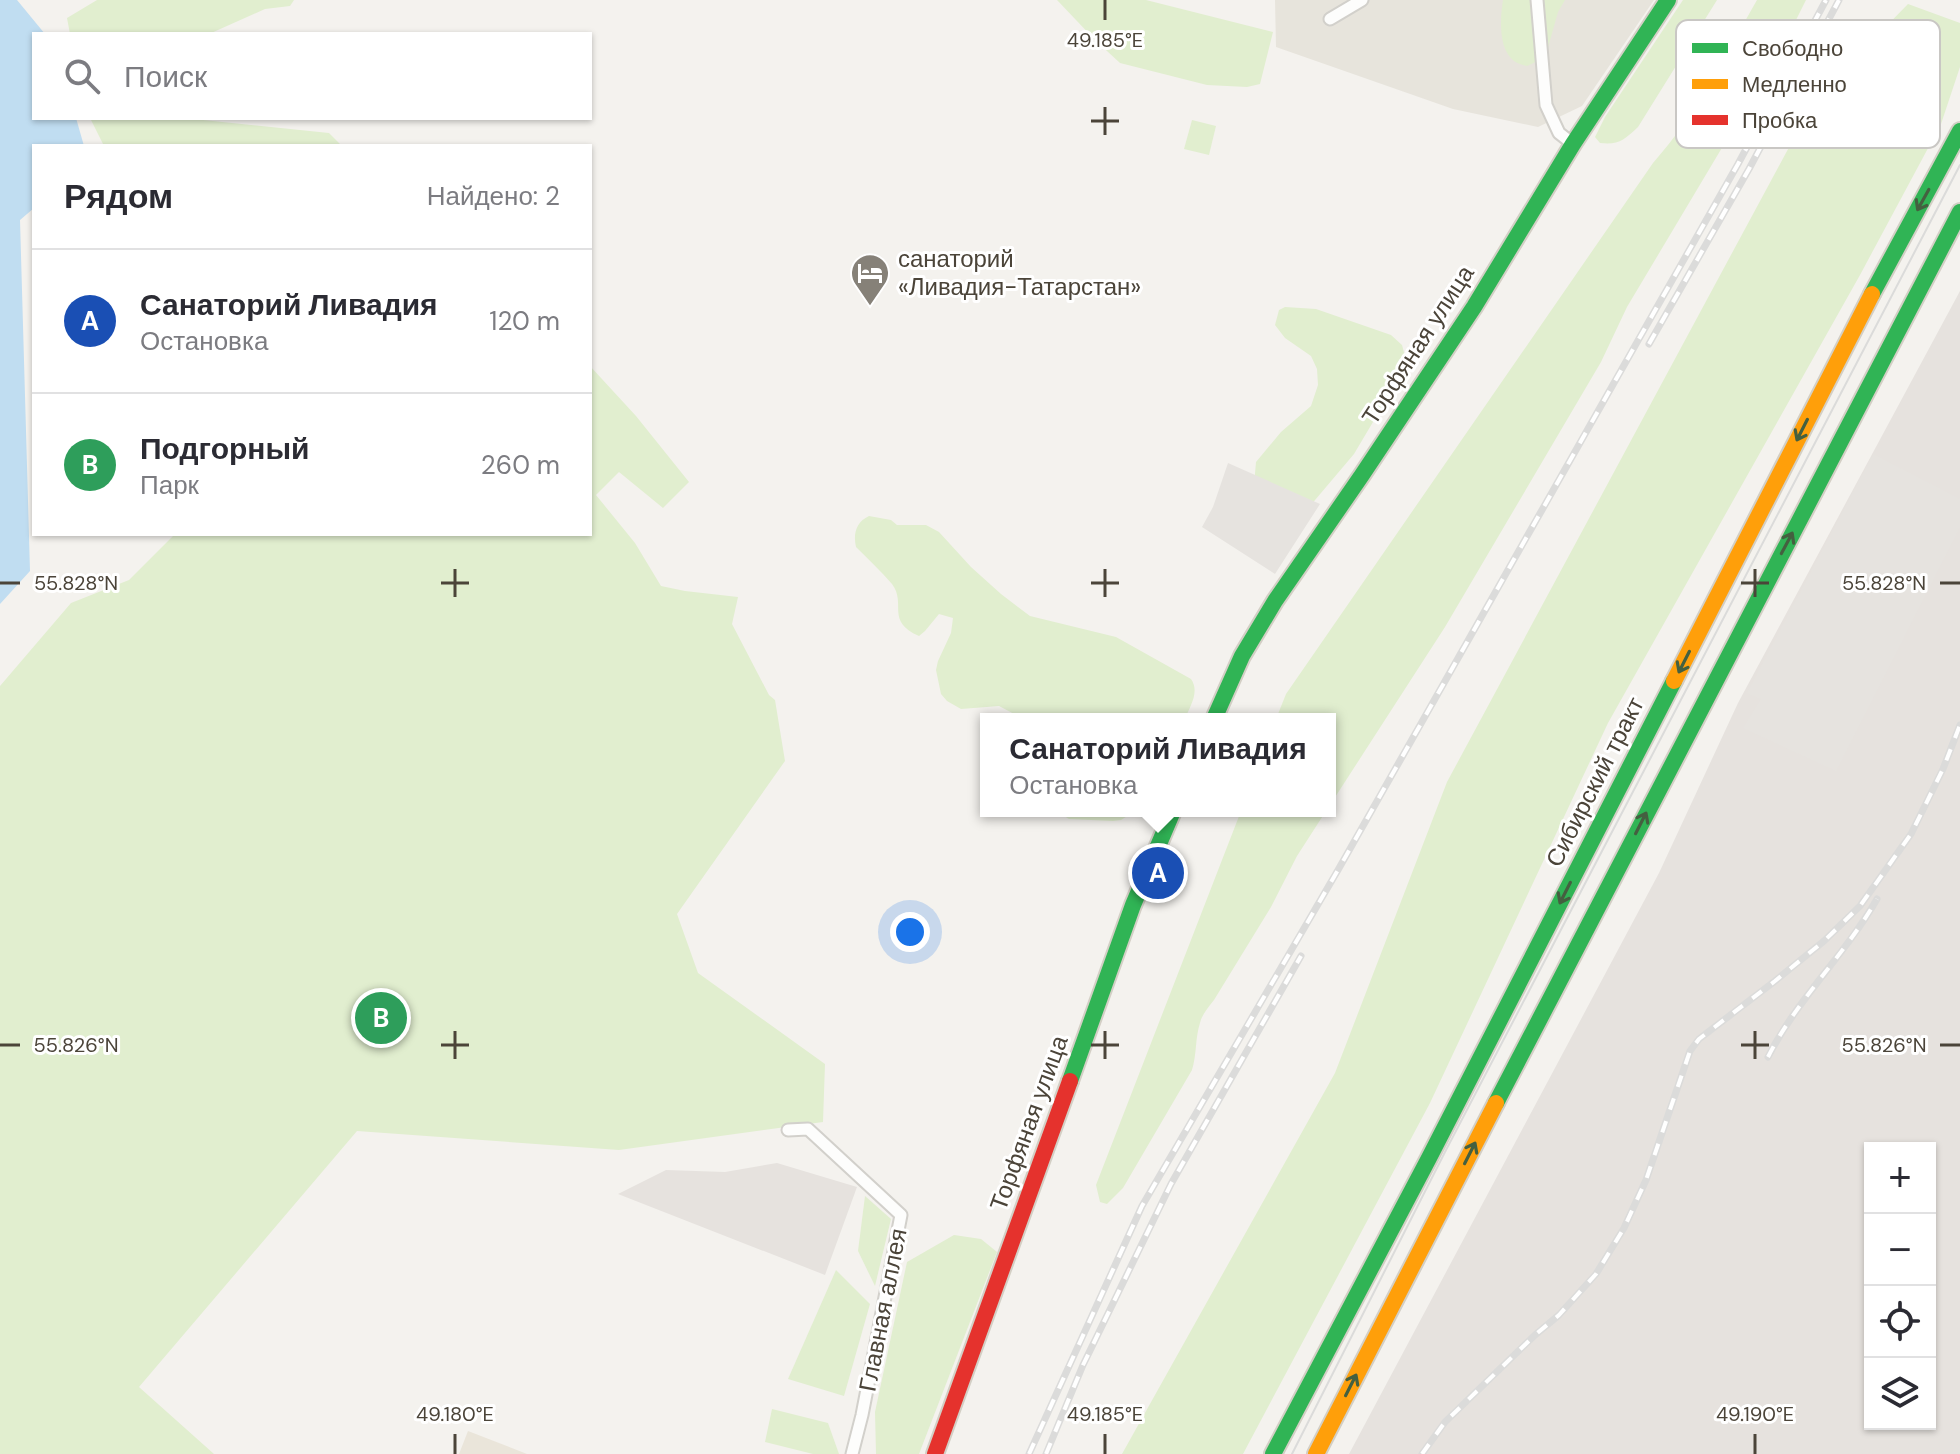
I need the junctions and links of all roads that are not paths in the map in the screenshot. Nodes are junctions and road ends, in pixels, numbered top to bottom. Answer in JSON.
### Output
{"nodes":[{"id":1,"x":1362,"y":0,"type":"edge"},
{"id":2,"x":1537,"y":0,"type":"edge"},
{"id":3,"x":1668,"y":0,"type":"edge"},
{"id":4,"x":1330,"y":19,"type":"dead end"},
{"id":5,"x":1960,"y":131,"type":"edge"},
{"id":6,"x":1573,"y":144,"type":"junction"},
{"id":7,"x":1960,"y":212,"type":"edge"},
{"id":8,"x":1217,"y":713,"type":"edge"},
{"id":9,"x":1170,"y":817,"type":"edge"},
{"id":10,"x":788,"y":1130,"type":"dead end"},
{"id":11,"x":852,"y":1454,"type":"edge"},
{"id":12,"x":935,"y":1454,"type":"edge"},
{"id":13,"x":1273,"y":1454,"type":"edge"},
{"id":14,"x":1316,"y":1454,"type":"edge"}],
"edges":[{"from":1,"to":4,"type":"street"},
{"from":2,"to":6,"type":"street"},
{"from":3,"to":6,"type":"main road","name":"Торфяная улица"},
{"from":5,"to":13,"type":"main road","name":"Сибирский тракт","one_way":true},
{"from":6,"to":8,"type":"main road","name":"Торфяная улица"},
{"from":14,"to":7,"type":"main road","one_way":true},
{"from":9,"to":12,"type":"main road","name":"Торфяная улица"},
{"from":10,"to":11,"type":"street","name":"Главная аллея"}]}
